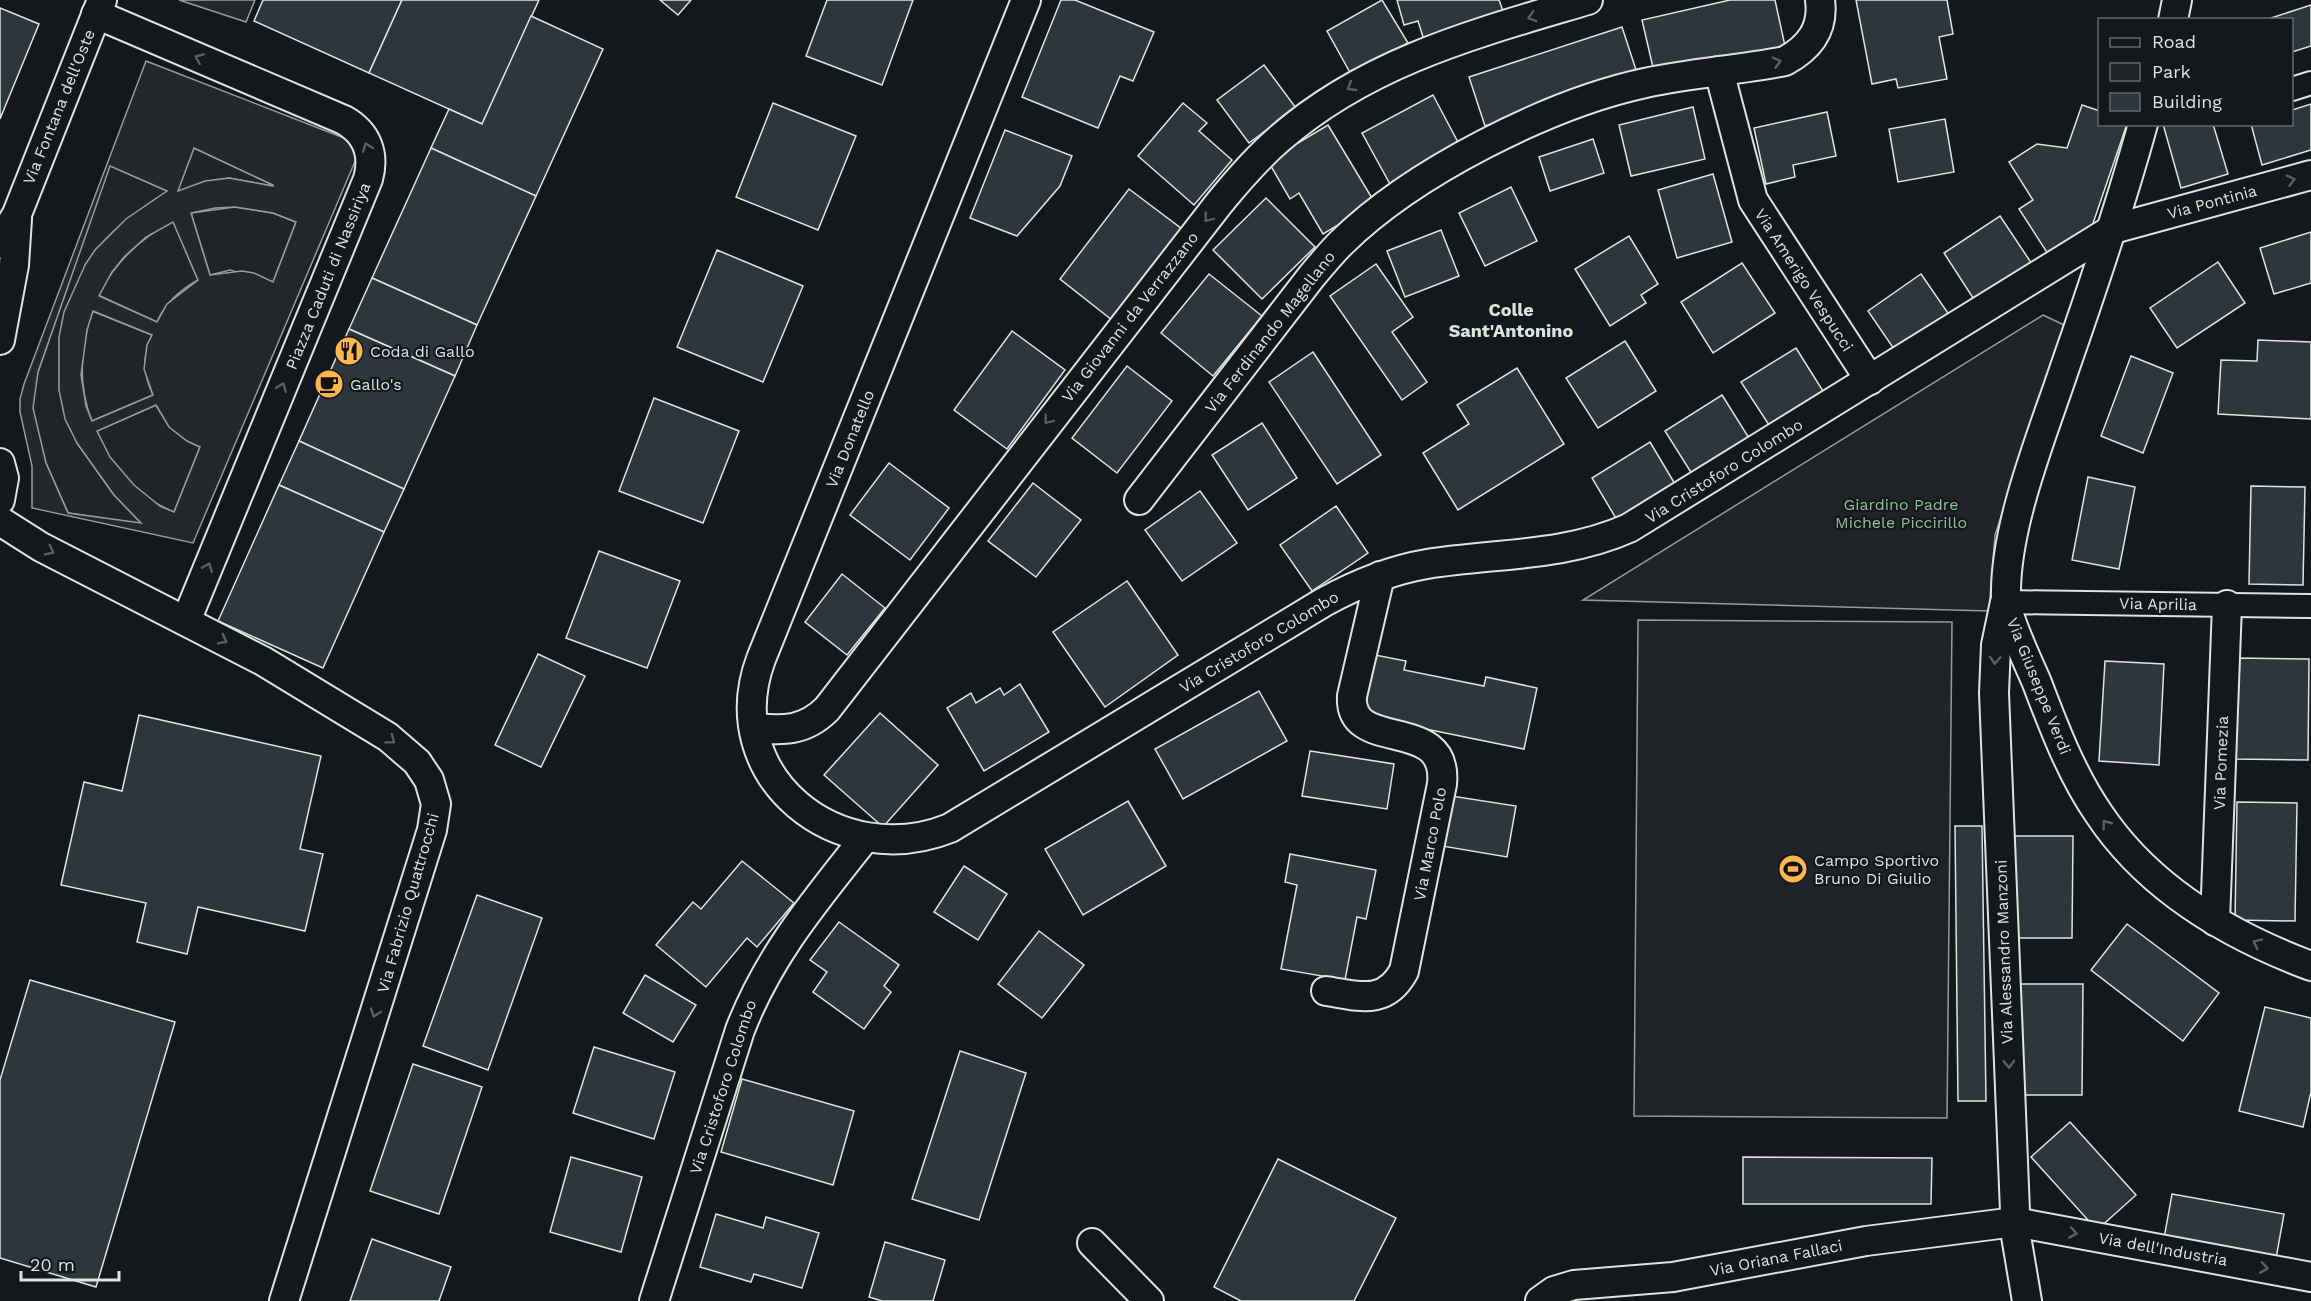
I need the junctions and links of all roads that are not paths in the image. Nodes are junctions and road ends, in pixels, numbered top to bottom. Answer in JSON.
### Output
{"nodes":[{"id":1,"x":1026,"y":0,"type":"edge"},
{"id":2,"x":1588,"y":0,"type":"edge"},
{"id":3,"x":1820,"y":0,"type":"edge"},
{"id":4,"x":2177,"y":0,"type":"edge"},
{"id":5,"x":99,"y":7,"type":"edge"},
{"id":6,"x":2173,"y":18,"type":"edge"},
{"id":7,"x":1719,"y":71,"type":"junction"},
{"id":8,"x":2311,"y":83,"type":"edge"},
{"id":9,"x":2293,"y":89,"type":"edge"},
{"id":10,"x":2142,"y":126,"type":"edge"},
{"id":11,"x":2311,"y":175,"type":"edge"},
{"id":12,"x":17,"y":214,"type":"junction"},
{"id":13,"x":2114,"y":229,"type":"junction"},
{"id":14,"x":0,"y":243,"type":"edge"},
{"id":15,"x":0,"y":340,"type":"edge"},
{"id":16,"x":1870,"y":380,"type":"junction"},
{"id":17,"x":0,"y":463,"type":"edge"},
{"id":18,"x":0,"y":500,"type":"edge"},
{"id":19,"x":1139,"y":500,"type":"dead end"},
{"id":20,"x":0,"y":521,"type":"edge"},
{"id":21,"x":1380,"y":576,"type":"junction"},
{"id":22,"x":2006,"y":602,"type":"junction"},
{"id":23,"x":2227,"y":605,"type":"junction"},
{"id":24,"x":2311,"y":606,"type":"edge"},
{"id":25,"x":186,"y":621,"type":"junction"},
{"id":26,"x":755,"y":728,"type":"junction"},
{"id":27,"x":864,"y":839,"type":"junction"},
{"id":28,"x":2216,"y":921,"type":"junction"},
{"id":29,"x":2311,"y":966,"type":"edge"},
{"id":30,"x":1326,"y":991,"type":"dead end"},
{"id":31,"x":2015,"y":1222,"type":"junction"},
{"id":32,"x":1092,"y":1243,"type":"dead end"},
{"id":33,"x":2311,"y":1277,"type":"edge"},
{"id":34,"x":284,"y":1301,"type":"edge"},
{"id":35,"x":654,"y":1301,"type":"edge"},
{"id":36,"x":1149,"y":1301,"type":"edge"},
{"id":37,"x":1540,"y":1301,"type":"edge"},
{"id":38,"x":2027,"y":1301,"type":"edge"}],
"edges":[{"from":1,"to":26,"type":"street","name":"Via Donatello"},
{"from":2,"to":26,"type":"street","name":"Via Giovanni da Verrazzano","one_way":true},
{"from":7,"to":3,"type":"street","name":"Via Ferdinando Magellano","one_way":true},
{"from":4,"to":6,"type":"street"},
{"from":5,"to":12,"type":"street","name":"Via Fontana dell'Oste"},
{"from":25,"to":5,"type":"street","name":"Piazza Caduti di Nassiriya","one_way":true},
{"from":7,"to":16,"type":"street","name":"Via Amerigo Vespucci"},
{"from":7,"to":19,"type":"street","name":"Via Ferdinando Magellano"},
{"from":8,"to":9,"type":"street"},
{"from":10,"to":13,"type":"street","name":"Via Giuseppe Verdi"},
{"from":13,"to":11,"type":"street","name":"Via Pontinia","one_way":true},
{"from":12,"to":14,"type":"street","name":"Via Fontana dell'Oste"},
{"from":12,"to":15,"type":"street","name":"Via Fontana dell'Oste"},
{"from":13,"to":16,"type":"street","name":"Via Cristoforo Colombo"},
{"from":13,"to":22,"type":"street","name":"Via Giuseppe Verdi"},
{"from":16,"to":21,"type":"street","name":"Via Cristoforo Colombo"},
{"from":17,"to":18,"type":"street"},
{"from":20,"to":25,"type":"street","name":"Via Fabrizio Quattrocchi","one_way":true},
{"from":21,"to":27,"type":"street","name":"Via Cristoforo Colombo"},
{"from":21,"to":30,"type":"street","name":"Via Marco Polo"},
{"from":22,"to":23,"type":"street","name":"Via Aprilia"},
{"from":28,"to":22,"type":"street","name":"Via Giuseppe Verdi","one_way":true},
{"from":22,"to":31,"type":"street","name":"Via Alessandro Manzoni","one_way":true},
{"from":23,"to":24,"type":"street","name":"Via Aprilia"},
{"from":23,"to":28,"type":"street","name":"Via Pomezia"},
{"from":25,"to":34,"type":"street","name":"Via Fabrizio Quattrocchi","one_way":true},
{"from":26,"to":27,"type":"street","name":"Via Donatello"},
{"from":27,"to":35,"type":"street","name":"Via Cristoforo Colombo"},
{"from":29,"to":28,"type":"street","name":"Via Giuseppe Verdi","one_way":true},
{"from":31,"to":33,"type":"street","name":"Via dell'Industria","one_way":true},
{"from":31,"to":37,"type":"street","name":"Via Oriana Fallaci"},
{"from":31,"to":38,"type":"street","name":"Via Alessandro Manzoni"},
{"from":32,"to":36,"type":"street"}]}
